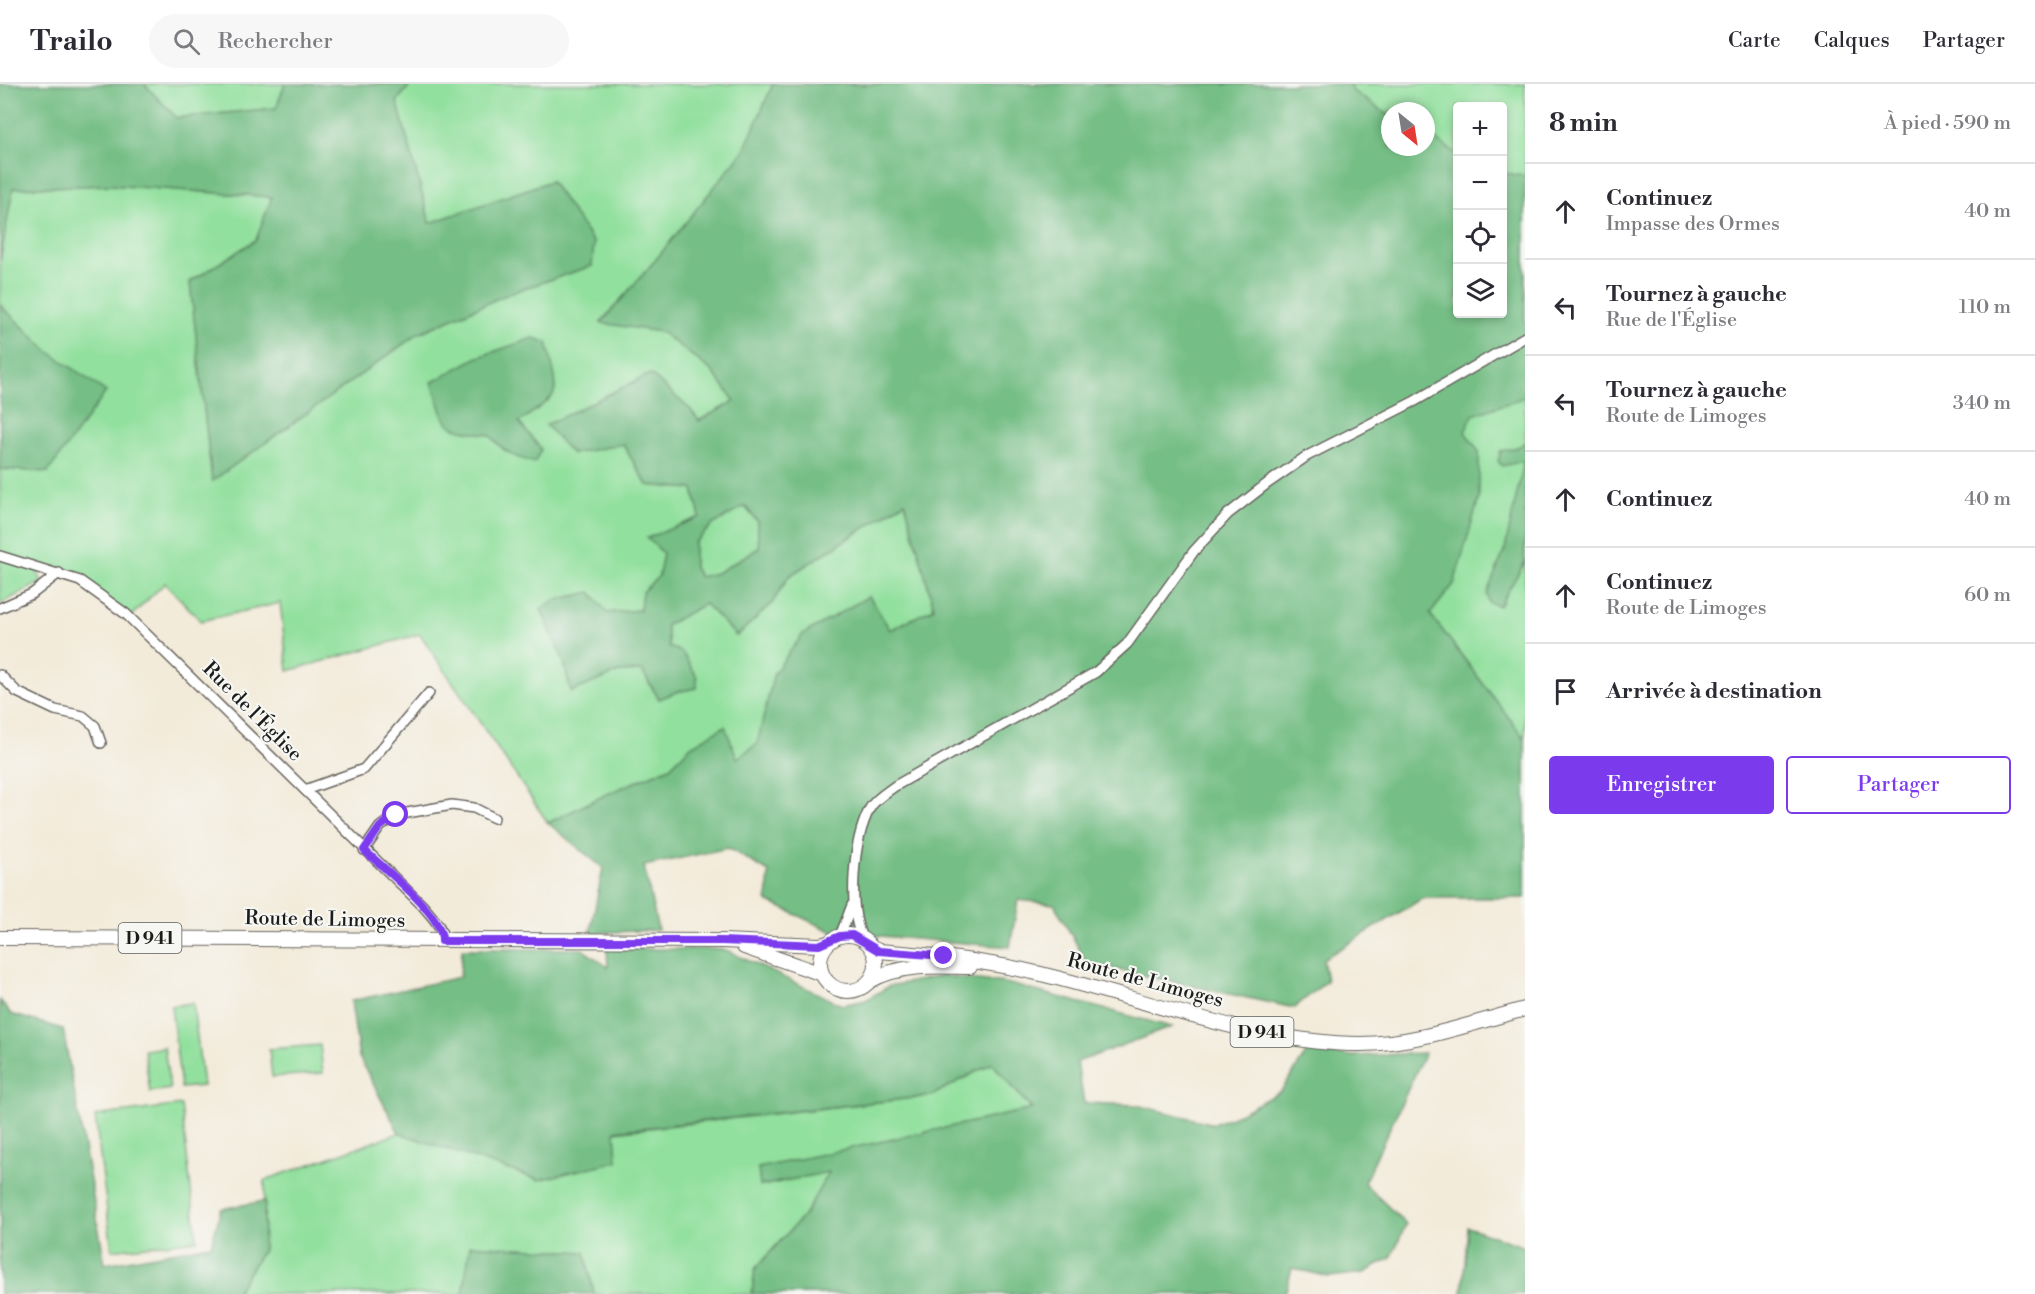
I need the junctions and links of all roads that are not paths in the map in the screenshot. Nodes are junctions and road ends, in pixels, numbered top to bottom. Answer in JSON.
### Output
{"nodes":[{"id":1,"x":1525,"y":337,"type":"edge"},
{"id":2,"x":0,"y":556,"type":"edge"},
{"id":3,"x":59,"y":573,"type":"junction"},
{"id":4,"x":0,"y":608,"type":"edge"},
{"id":5,"x":0,"y":675,"type":"edge"},
{"id":6,"x":429,"y":693,"type":"dead end"},
{"id":7,"x":101,"y":743,"type":"dead end"},
{"id":8,"x":305,"y":790,"type":"junction"},
{"id":9,"x":494,"y":818,"type":"dead end"},
{"id":10,"x":364,"y":850,"type":"junction"},
{"id":11,"x":854,"y":900,"type":"junction"},
{"id":12,"x":0,"y":938,"type":"edge"},
{"id":13,"x":834,"y":940,"type":"junction"},
{"id":14,"x":442,"y":941,"type":"junction"},
{"id":15,"x":722,"y":941,"type":"junction"},
{"id":16,"x":867,"y":944,"type":"junction"},
{"id":17,"x":1003,"y":966,"type":"junction"},
{"id":18,"x":822,"y":974,"type":"junction"},
{"id":19,"x":870,"y":981,"type":"junction"},
{"id":20,"x":1525,"y":1009,"type":"edge"}],
"edges":[{"from":1,"to":11,"type":"street"},
{"from":2,"to":3,"type":"street","name":"Rue de l'Église"},
{"from":3,"to":4,"type":"street"},
{"from":3,"to":8,"type":"street","name":"Rue de l'Église"},
{"from":5,"to":7,"type":"street"},
{"from":6,"to":8,"type":"street"},
{"from":8,"to":10,"type":"street","name":"Rue de l'Église"},
{"from":9,"to":10,"type":"street"},
{"from":10,"to":14,"type":"street","name":"Rue de l'Église"},
{"from":11,"to":13,"type":"street"},
{"from":11,"to":16,"type":"street"},
{"from":12,"to":14,"type":"main road","name":"Route de Limoges","number":"D 941"},
{"from":13,"to":15,"type":"main road","name":"Route de Limoges","number":"D 941"},
{"from":13,"to":16,"type":"main road"},
{"from":13,"to":18,"type":"main road"},
{"from":14,"to":15,"type":"main road","name":"Route de Limoges","number":"D 941"},
{"from":15,"to":18,"type":"main road","name":"Route de Limoges","number":"D 941"},
{"from":16,"to":17,"type":"main road","name":"Route de Limoges","number":"D 941"},
{"from":16,"to":19,"type":"main road"},
{"from":17,"to":19,"type":"main road","name":"Route de Limoges","number":"D 941"},
{"from":17,"to":20,"type":"main road","name":"Route de Limoges","number":"D 941"},
{"from":18,"to":19,"type":"main road"}]}
